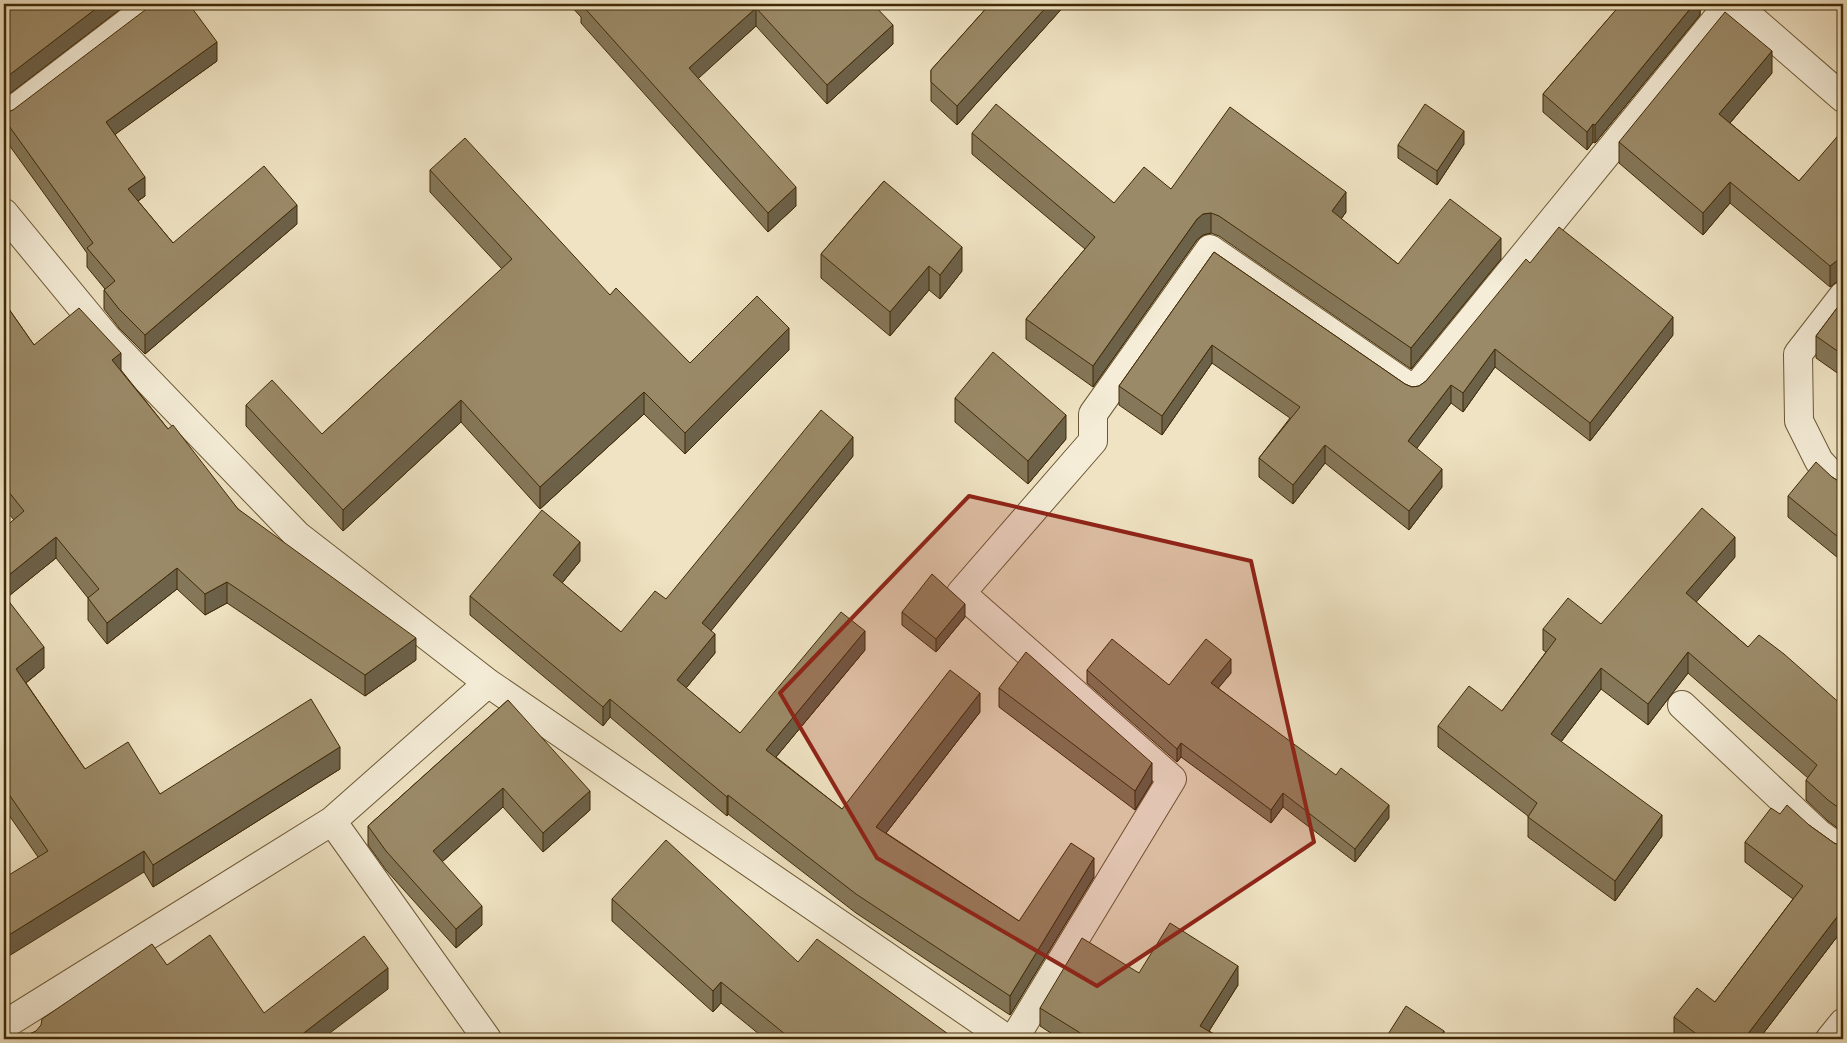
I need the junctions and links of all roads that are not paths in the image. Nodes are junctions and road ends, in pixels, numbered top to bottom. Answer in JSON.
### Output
{"nodes":[{"id":1,"x":152,"y":4,"type":"edge"},
{"id":2,"x":1729,"y":4,"type":"edge"},
{"id":3,"x":1735,"y":4,"type":"edge"},
{"id":4,"x":1843,"y":98,"type":"edge"},
{"id":5,"x":4,"y":117,"type":"edge"},
{"id":6,"x":4,"y":213,"type":"edge"},
{"id":7,"x":1843,"y":296,"type":"edge"},
{"id":8,"x":1843,"y":487,"type":"edge"},
{"id":9,"x":488,"y":683,"type":"junction"},
{"id":10,"x":1682,"y":705,"type":"dead end"},
{"id":11,"x":332,"y":821,"type":"junction"},
{"id":12,"x":1843,"y":851,"type":"edge"},
{"id":13,"x":1843,"y":1022,"type":"edge"},
{"id":14,"x":14,"y":1028,"type":"edge"},
{"id":15,"x":487,"y":1039,"type":"edge"},
{"id":16,"x":1007,"y":1039,"type":"edge"},
{"id":17,"x":1014,"y":1039,"type":"edge"},
{"id":18,"x":1830,"y":1039,"type":"edge"}],
"edges":[{"from":1,"to":5,"type":"street"},
{"from":2,"to":17,"type":"street"},
{"from":3,"to":4,"type":"street"},
{"from":6,"to":9,"type":"street"},
{"from":7,"to":8,"type":"street"},
{"from":9,"to":11,"type":"street"},
{"from":9,"to":16,"type":"street"},
{"from":10,"to":12,"type":"street"},
{"from":11,"to":14,"type":"street"},
{"from":11,"to":15,"type":"street"},
{"from":13,"to":18,"type":"street"}]}
